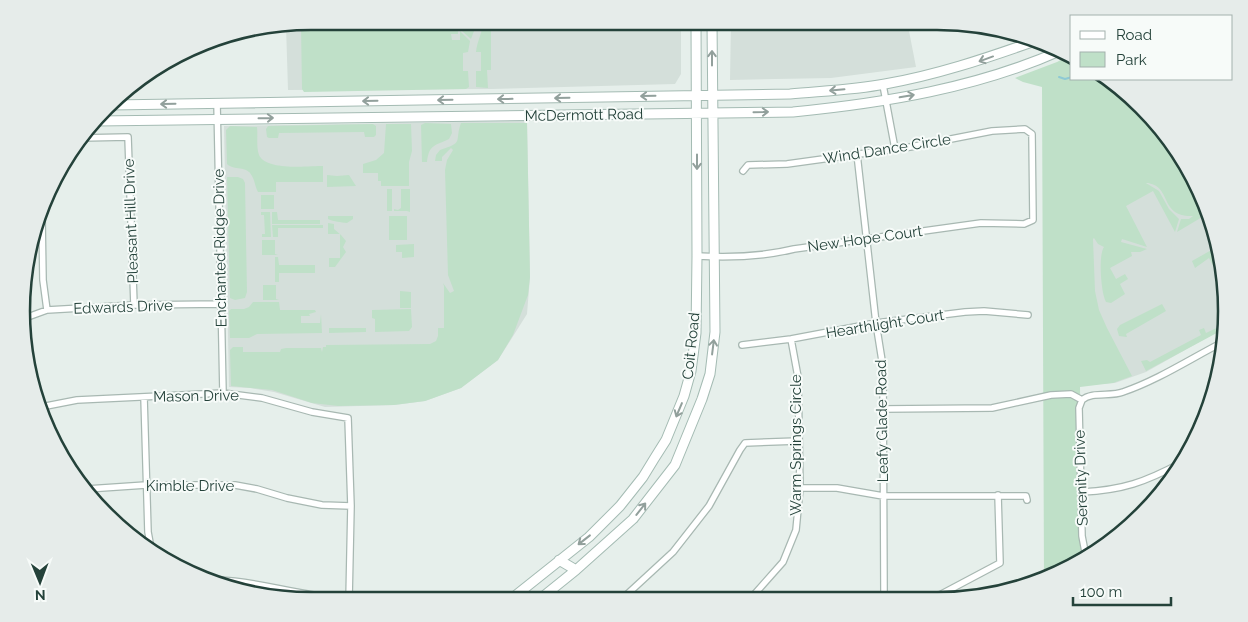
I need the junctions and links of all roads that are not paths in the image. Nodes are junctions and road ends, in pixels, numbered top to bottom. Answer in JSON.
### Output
{"nodes":[{"id":1,"x":696,"y":30,"type":"edge"},
{"id":2,"x":712,"y":30,"type":"edge"},
{"id":3,"x":1025,"y":44,"type":"edge"},
{"id":4,"x":1051,"y":54,"type":"edge"},
{"id":5,"x":883,"y":85,"type":"junction"},
{"id":6,"x":712,"y":95,"type":"junction"},
{"id":7,"x":697,"y":96,"type":"junction"},
{"id":8,"x":538,"y":98,"type":"junction"},
{"id":9,"x":418,"y":100,"type":"junction"},
{"id":10,"x":886,"y":100,"type":"junction"},
{"id":11,"x":217,"y":103,"type":"junction"},
{"id":12,"x":120,"y":105,"type":"edge"},
{"id":13,"x":696,"y":113,"type":"junction"},
{"id":14,"x":712,"y":113,"type":"junction"},
{"id":15,"x":538,"y":115,"type":"junction"},
{"id":16,"x":419,"y":116,"type":"junction"},
{"id":17,"x":217,"y":119,"type":"junction"},
{"id":18,"x":104,"y":121,"type":"edge"},
{"id":19,"x":90,"y":138,"type":"edge"},
{"id":20,"x":895,"y":149,"type":"junction"},
{"id":21,"x":857,"y":154,"type":"junction"},
{"id":22,"x":743,"y":171,"type":"dead end"},
{"id":23,"x":1033,"y":220,"type":"joint"},
{"id":24,"x":42,"y":230,"type":"edge"},
{"id":25,"x":866,"y":240,"type":"junction"},
{"id":26,"x":697,"y":256,"type":"junction"},
{"id":27,"x":715,"y":257,"type":"junction"},
{"id":28,"x":222,"y":304,"type":"junction"},
{"id":29,"x":134,"y":305,"type":"junction"},
{"id":30,"x":46,"y":310,"type":"junction"},
{"id":31,"x":1028,"y":315,"type":"dead end"},
{"id":32,"x":30,"y":316,"type":"edge"},
{"id":33,"x":876,"y":323,"type":"junction"},
{"id":34,"x":791,"y":339,"type":"junction"},
{"id":35,"x":742,"y":345,"type":"dead end"},
{"id":36,"x":1216,"y":346,"type":"edge"},
{"id":37,"x":223,"y":393,"type":"junction"},
{"id":38,"x":144,"y":397,"type":"junction"},
{"id":39,"x":1082,"y":400,"type":"junction"},
{"id":40,"x":47,"y":406,"type":"edge"},
{"id":41,"x":883,"y":409,"type":"junction"},
{"id":42,"x":798,"y":441,"type":"junction"},
{"id":43,"x":1170,"y":468,"type":"edge"},
{"id":44,"x":146,"y":485,"type":"junction"},
{"id":45,"x":800,"y":488,"type":"junction"},
{"id":46,"x":94,"y":489,"type":"edge"},
{"id":47,"x":1082,"y":492,"type":"junction"},
{"id":48,"x":998,"y":495,"type":"junction"},
{"id":49,"x":883,"y":496,"type":"junction"},
{"id":50,"x":1027,"y":500,"type":"dead end"},
{"id":51,"x":351,"y":506,"type":"junction"},
{"id":52,"x":150,"y":541,"type":"edge"},
{"id":53,"x":1085,"y":550,"type":"edge"},
{"id":54,"x":569,"y":552,"type":"junction"},
{"id":55,"x":559,"y":560,"type":"junction"},
{"id":56,"x":576,"y":570,"type":"junction"},
{"id":57,"x":233,"y":581,"type":"edge"},
{"id":58,"x":289,"y":591,"type":"edge"},
{"id":59,"x":946,"y":591,"type":"edge"},
{"id":60,"x":349,"y":592,"type":"edge"},
{"id":61,"x":520,"y":592,"type":"edge"},
{"id":62,"x":550,"y":592,"type":"edge"},
{"id":63,"x":631,"y":592,"type":"edge"},
{"id":64,"x":756,"y":592,"type":"edge"},
{"id":65,"x":884,"y":592,"type":"edge"}],
"edges":[{"from":1,"to":7,"type":"main road","name":"Coit Road"},
{"from":6,"to":2,"type":"main road","name":"Coit Road","one_way":true},
{"from":3,"to":5,"type":"main road","name":"McDermott Road","one_way":true},
{"from":10,"to":4,"type":"main road","name":"McDermott Road","one_way":true},
{"from":5,"to":6,"type":"main road","name":"McDermott Road","one_way":true},
{"from":5,"to":10,"type":"street"},
{"from":6,"to":7,"type":"main road","name":"McDermott Road"},
{"from":6,"to":14,"type":"main road","name":"Coit Road"},
{"from":7,"to":8,"type":"main road","name":"McDermott Road","one_way":true},
{"from":7,"to":13,"type":"main road","name":"Coit Road"},
{"from":8,"to":9,"type":"main road","name":"McDermott Road","one_way":true},
{"from":8,"to":15,"type":"main road"},
{"from":9,"to":11,"type":"main road","name":"McDermott Road","one_way":true},
{"from":9,"to":16,"type":"main road"},
{"from":14,"to":10,"type":"main road","name":"McDermott Road","one_way":true},
{"from":10,"to":20,"type":"street"},
{"from":11,"to":12,"type":"main road","name":"McDermott Road","one_way":true},
{"from":11,"to":17,"type":"street","name":"Enchanted Ridge Drive"},
{"from":13,"to":14,"type":"main road","name":"McDermott Road"},
{"from":13,"to":15,"type":"main road","name":"McDermott Road"},
{"from":13,"to":26,"type":"main road","name":"Coit Road","one_way":true},
{"from":14,"to":27,"type":"main road","name":"Coit Road"},
{"from":15,"to":16,"type":"main road","name":"McDermott Road"},
{"from":17,"to":16,"type":"main road","name":"McDermott Road","one_way":true},
{"from":17,"to":18,"type":"main road","name":"McDermott Road"},
{"from":17,"to":28,"type":"street","name":"Enchanted Ridge Drive"},
{"from":19,"to":29,"type":"street","name":"Pleasant Hill Drive"},
{"from":20,"to":21,"type":"street","name":"Wind Dance Circle"},
{"from":20,"to":23,"type":"street","name":"Wind Dance Circle"},
{"from":21,"to":22,"type":"street","name":"Wind Dance Circle"},
{"from":21,"to":25,"type":"street","name":"Leafy Glade Road"},
{"from":23,"to":25,"type":"street","name":"New Hope Court"},
{"from":24,"to":30,"type":"street"},
{"from":25,"to":27,"type":"street","name":"New Hope Court"},
{"from":25,"to":33,"type":"street","name":"Leafy Glade Road"},
{"from":26,"to":27,"type":"street","name":"New Hope Court"},
{"from":26,"to":54,"type":"main road","name":"Coit Road","one_way":true},
{"from":56,"to":27,"type":"main road","name":"Coit Road","one_way":true},
{"from":28,"to":29,"type":"street","name":"Edwards Drive"},
{"from":28,"to":37,"type":"street","name":"Enchanted Ridge Drive"},
{"from":29,"to":30,"type":"street","name":"Edwards Drive"},
{"from":30,"to":32,"type":"street","name":"Edwards Drive"},
{"from":31,"to":33,"type":"street","name":"Hearthlight Court"},
{"from":33,"to":34,"type":"street","name":"Hearthlight Court"},
{"from":33,"to":41,"type":"street","name":"Leafy Glade Road"},
{"from":34,"to":35,"type":"street","name":"Hearthlight Court"},
{"from":34,"to":42,"type":"street","name":"Warm Springs Circle"},
{"from":36,"to":39,"type":"street"},
{"from":37,"to":38,"type":"street","name":"Mason Drive"},
{"from":37,"to":51,"type":"street","name":"Mason Drive"},
{"from":38,"to":40,"type":"street","name":"Mason Drive"},
{"from":38,"to":44,"type":"street"},
{"from":39,"to":41,"type":"street"},
{"from":39,"to":47,"type":"street","name":"Serenity Drive"},
{"from":41,"to":49,"type":"street","name":"Leafy Glade Road"},
{"from":42,"to":45,"type":"street","name":"Warm Springs Circle"},
{"from":42,"to":63,"type":"street"},
{"from":43,"to":47,"type":"street"},
{"from":44,"to":46,"type":"street","name":"Kimble Drive"},
{"from":44,"to":51,"type":"street","name":"Kimble Drive"},
{"from":44,"to":52,"type":"street"},
{"from":45,"to":49,"type":"street"},
{"from":45,"to":64,"type":"street","name":"Warm Springs Circle"},
{"from":47,"to":53,"type":"street","name":"Serenity Drive"},
{"from":48,"to":49,"type":"street"},
{"from":48,"to":50,"type":"street"},
{"from":48,"to":59,"type":"street"},
{"from":49,"to":65,"type":"street","name":"Leafy Glade Road"},
{"from":51,"to":60,"type":"street"},
{"from":54,"to":55,"type":"main road","name":"Coit Road"},
{"from":54,"to":56,"type":"main road"},
{"from":55,"to":56,"type":"main road"},
{"from":55,"to":61,"type":"main road","name":"Coit Road"},
{"from":56,"to":62,"type":"main road","name":"Coit Road"},
{"from":57,"to":58,"type":"street"}]}
